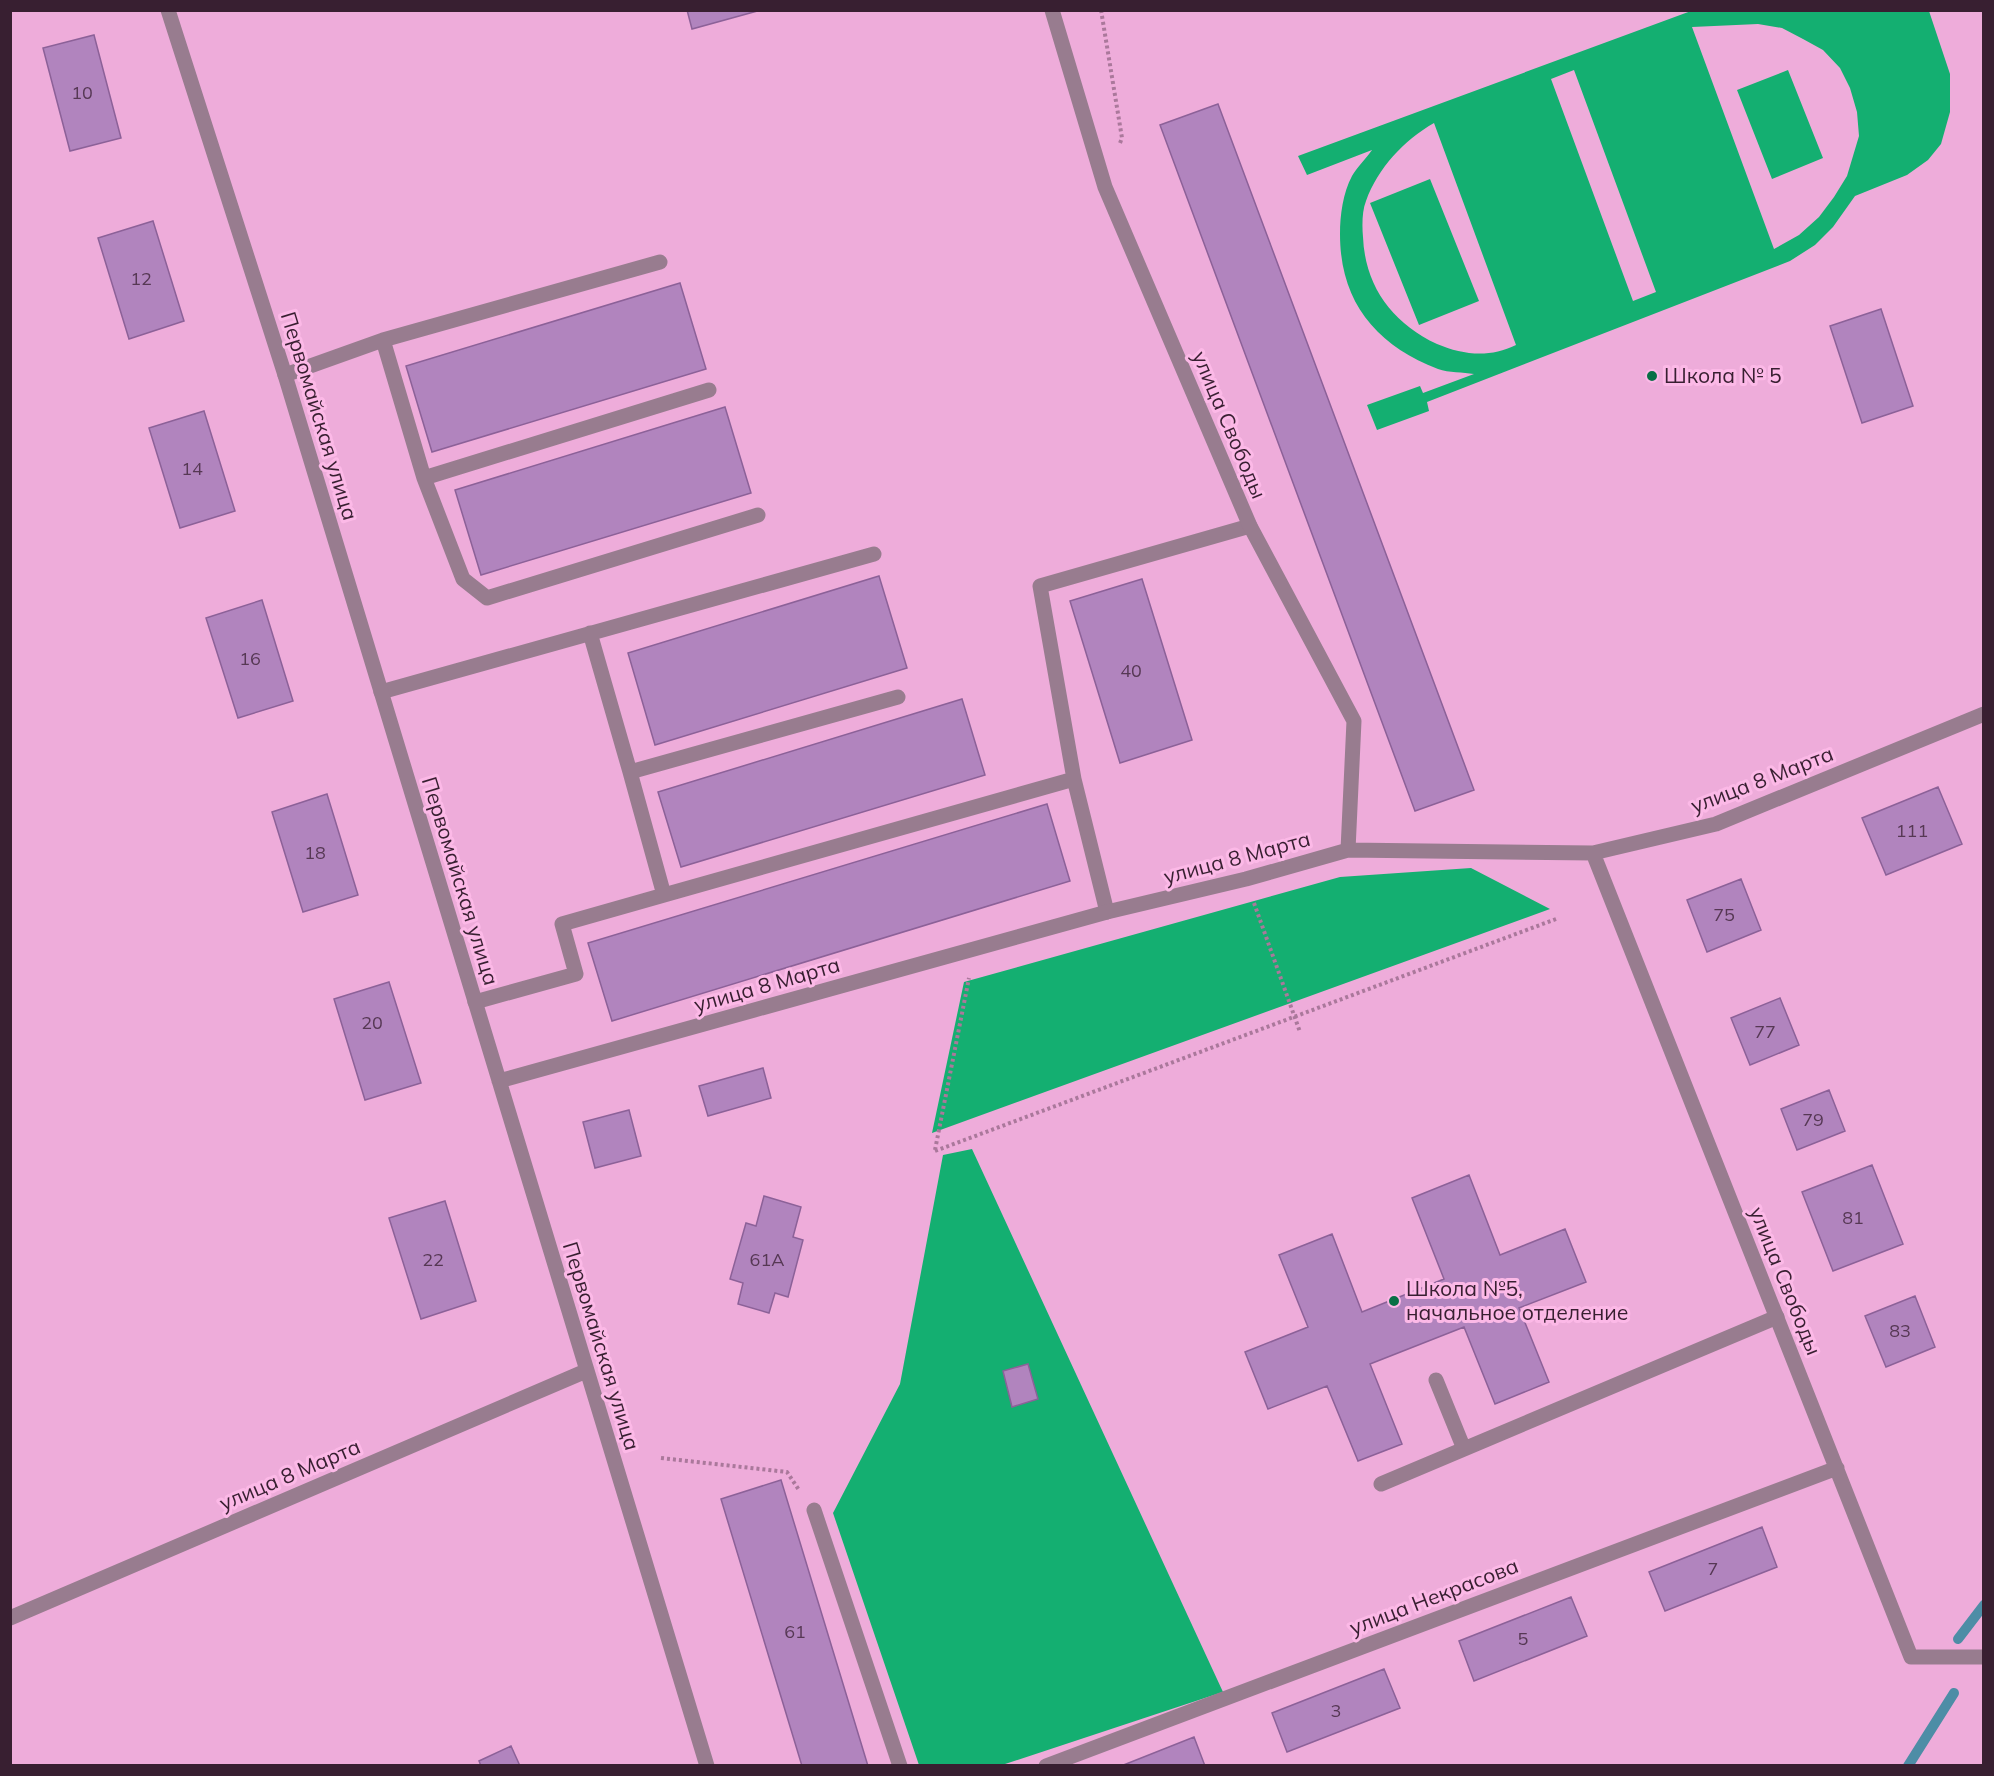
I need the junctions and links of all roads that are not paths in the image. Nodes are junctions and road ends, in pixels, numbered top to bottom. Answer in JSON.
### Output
{"nodes":[{"id":1,"x":168,"y":10,"type":"edge"},
{"id":2,"x":1052,"y":10,"type":"edge"},
{"id":3,"x":660,"y":262,"type":"dead end"},
{"id":4,"x":383,"y":340,"type":"junction"},
{"id":5,"x":285,"y":375,"type":"junction"},
{"id":6,"x":709,"y":390,"type":"dead end"},
{"id":7,"x":424,"y":478,"type":"junction"},
{"id":8,"x":758,"y":515,"type":"dead end"},
{"id":9,"x":1250,"y":526,"type":"junction"},
{"id":10,"x":874,"y":554,"type":"dead end"},
{"id":11,"x":590,"y":633,"type":"junction"},
{"id":12,"x":381,"y":692,"type":"junction"},
{"id":13,"x":898,"y":697,"type":"dead end"},
{"id":14,"x":1983,"y":714,"type":"edge"},
{"id":15,"x":630,"y":772,"type":"junction"},
{"id":16,"x":1074,"y":779,"type":"junction"},
{"id":17,"x":1348,"y":850,"type":"junction"},
{"id":18,"x":1593,"y":852,"type":"junction"},
{"id":19,"x":664,"y":895,"type":"junction"},
{"id":20,"x":1107,"y":912,"type":"junction"},
{"id":21,"x":475,"y":1002,"type":"junction"},
{"id":22,"x":499,"y":1082,"type":"junction"},
{"id":23,"x":1777,"y":1317,"type":"junction"},
{"id":24,"x":586,"y":1371,"type":"junction"},
{"id":25,"x":1436,"y":1380,"type":"dead end"},
{"id":26,"x":1464,"y":1449,"type":"junction"},
{"id":27,"x":1837,"y":1468,"type":"junction"},
{"id":28,"x":1382,"y":1484,"type":"dead end"},
{"id":29,"x":814,"y":1510,"type":"road end"},
{"id":30,"x":10,"y":1618,"type":"edge"},
{"id":31,"x":1983,"y":1657,"type":"edge"},
{"id":32,"x":701,"y":1763,"type":"edge"},
{"id":33,"x":900,"y":1766,"type":"edge"},
{"id":34,"x":1046,"y":1766,"type":"edge"}],
"edges":[{"from":1,"to":5,"type":"street","name":"Первомайская улица"},
{"from":2,"to":9,"type":"street","name":"улица Свободы"},
{"from":3,"to":4,"type":"street"},
{"from":4,"to":5,"type":"street"},
{"from":4,"to":7,"type":"street"},
{"from":5,"to":12,"type":"street","name":"Первомайская улица"},
{"from":6,"to":7,"type":"street"},
{"from":7,"to":8,"type":"street"},
{"from":9,"to":16,"type":"street"},
{"from":9,"to":17,"type":"street","name":"улица Свободы"},
{"from":10,"to":11,"type":"street"},
{"from":11,"to":12,"type":"street"},
{"from":11,"to":15,"type":"street"},
{"from":12,"to":21,"type":"street","name":"Первомайская улица"},
{"from":13,"to":15,"type":"street"},
{"from":14,"to":18,"type":"street","name":"улица 8 Марта"},
{"from":15,"to":19,"type":"street"},
{"from":16,"to":19,"type":"street"},
{"from":16,"to":20,"type":"street"},
{"from":17,"to":18,"type":"street","name":"улица 8 Марта"},
{"from":17,"to":20,"type":"street","name":"улица 8 Марта"},
{"from":18,"to":23,"type":"street","name":"улица Свободы"},
{"from":19,"to":21,"type":"street"},
{"from":20,"to":22,"type":"street","name":"улица 8 Марта"},
{"from":21,"to":22,"type":"street","name":"Первомайская улица"},
{"from":22,"to":24,"type":"street","name":"Первомайская улица"},
{"from":23,"to":26,"type":"street"},
{"from":23,"to":27,"type":"street","name":"улица Свободы"},
{"from":24,"to":30,"type":"street","name":"улица 8 Марта"},
{"from":24,"to":32,"type":"street","name":"Первомайская улица"},
{"from":25,"to":26,"type":"street"},
{"from":26,"to":28,"type":"street"},
{"from":27,"to":31,"type":"street","name":"улица Свободы"},
{"from":27,"to":34,"type":"street","name":"улица Некрасова"},
{"from":29,"to":33,"type":"street"}]}
